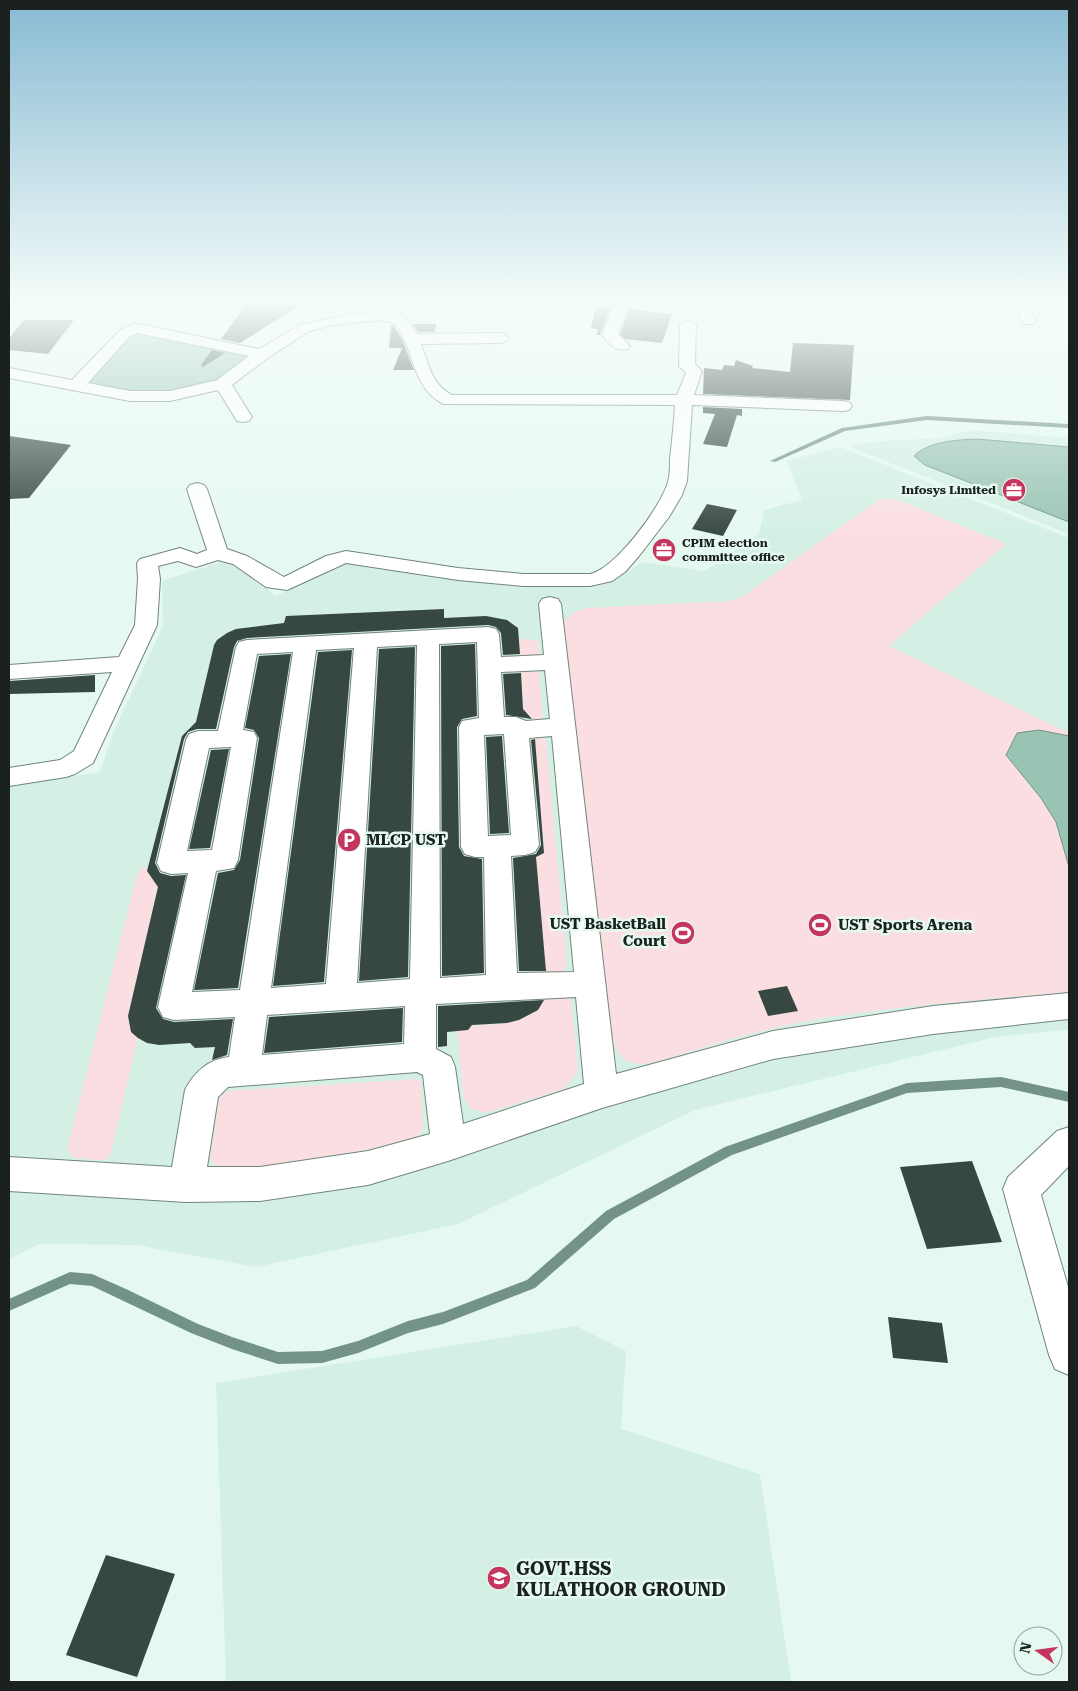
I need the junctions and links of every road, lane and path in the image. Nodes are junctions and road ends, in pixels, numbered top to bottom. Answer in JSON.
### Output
{"nodes":[{"id":1,"x":42,"y":380,"type":"edge"},
{"id":2,"x":82,"y":380,"type":"edge"},
{"id":3,"x":228,"y":380,"type":"edge"},
{"id":4,"x":427,"y":380,"type":"edge"},
{"id":5,"x":692,"y":380,"type":"edge"},
{"id":6,"x":223,"y":384,"type":"junction"},
{"id":7,"x":75,"y":387,"type":"junction"},
{"id":8,"x":684,"y":400,"type":"junction"},
{"id":9,"x":843,"y":406,"type":"dead end"},
{"id":10,"x":243,"y":417,"type":"dead end"},
{"id":11,"x":197,"y":489,"type":"dead end"},
{"id":12,"x":218,"y":553,"type":"junction"},
{"id":13,"x":550,"y":604,"type":"dead end"},
{"id":14,"x":428,"y":638,"type":"junction"},
{"id":15,"x":366,"y":641,"type":"junction"},
{"id":16,"x":306,"y":644,"type":"junction"},
{"id":17,"x":556,"y":662,"type":"junction"},
{"id":18,"x":127,"y":664,"type":"junction"},
{"id":19,"x":489,"y":665,"type":"junction"},
{"id":20,"x":9,"y":672,"type":"edge"},
{"id":21,"x":563,"y":727,"type":"junction"},
{"id":22,"x":504,"y":728,"type":"junction"},
{"id":23,"x":229,"y":739,"type":"junction"},
{"id":24,"x":9,"y":777,"type":"edge"},
{"id":25,"x":496,"y":846,"type":"junction"},
{"id":26,"x":204,"y":861,"type":"junction"},
{"id":27,"x":590,"y":984,"type":"junction"},
{"id":28,"x":502,"y":987,"type":"junction"},
{"id":29,"x":423,"y":992,"type":"junction"},
{"id":30,"x":341,"y":997,"type":"junction"},
{"id":31,"x":253,"y":1002,"type":"junction"},
{"id":32,"x":1069,"y":1006,"type":"edge"},
{"id":33,"x":420,"y":1057,"type":"junction"},
{"id":34,"x":243,"y":1072,"type":"junction"},
{"id":35,"x":602,"y":1093,"type":"junction"},
{"id":36,"x":1069,"y":1143,"type":"edge"},
{"id":37,"x":448,"y":1145,"type":"junction"},
{"id":38,"x":9,"y":1174,"type":"edge"},
{"id":39,"x":186,"y":1185,"type":"junction"},
{"id":40,"x":1069,"y":1355,"type":"edge"}],
"edges":[{"from":1,"to":7,"type":"street"},
{"from":2,"to":7,"type":"street"},
{"from":3,"to":6,"type":"street"},
{"from":4,"to":8,"type":"street"},
{"from":5,"to":8,"type":"street"},
{"from":6,"to":7,"type":"street"},
{"from":6,"to":10,"type":"street"},
{"from":8,"to":9,"type":"street"},
{"from":8,"to":12,"type":"street"},
{"from":11,"to":12,"type":"street"},
{"from":12,"to":18,"type":"street"},
{"from":13,"to":17,"type":"street"},
{"from":14,"to":15,"type":"street"},
{"from":14,"to":19,"type":"street"},
{"from":14,"to":29,"type":"street"},
{"from":15,"to":16,"type":"street"},
{"from":15,"to":30,"type":"street"},
{"from":16,"to":23,"type":"street"},
{"from":16,"to":31,"type":"street"},
{"from":17,"to":19,"type":"street"},
{"from":17,"to":21,"type":"street"},
{"from":18,"to":20,"type":"street"},
{"from":18,"to":24,"type":"street"},
{"from":19,"to":22,"type":"street"},
{"from":21,"to":22,"type":"street"},
{"from":21,"to":27,"type":"street"},
{"from":22,"to":25,"type":"street"},
{"from":22,"to":25,"type":"street"},
{"from":23,"to":26,"type":"street"},
{"from":23,"to":26,"type":"street"},
{"from":25,"to":28,"type":"street"},
{"from":26,"to":31,"type":"street"},
{"from":27,"to":28,"type":"street"},
{"from":27,"to":35,"type":"street"},
{"from":28,"to":29,"type":"street"},
{"from":29,"to":30,"type":"street"},
{"from":29,"to":33,"type":"street"},
{"from":30,"to":31,"type":"street"},
{"from":31,"to":34,"type":"street"},
{"from":32,"to":35,"type":"street"},
{"from":33,"to":34,"type":"street"},
{"from":33,"to":37,"type":"street"},
{"from":34,"to":39,"type":"street"},
{"from":35,"to":37,"type":"street"},
{"from":36,"to":40,"type":"street"},
{"from":37,"to":39,"type":"street"},
{"from":38,"to":39,"type":"street"}]}
